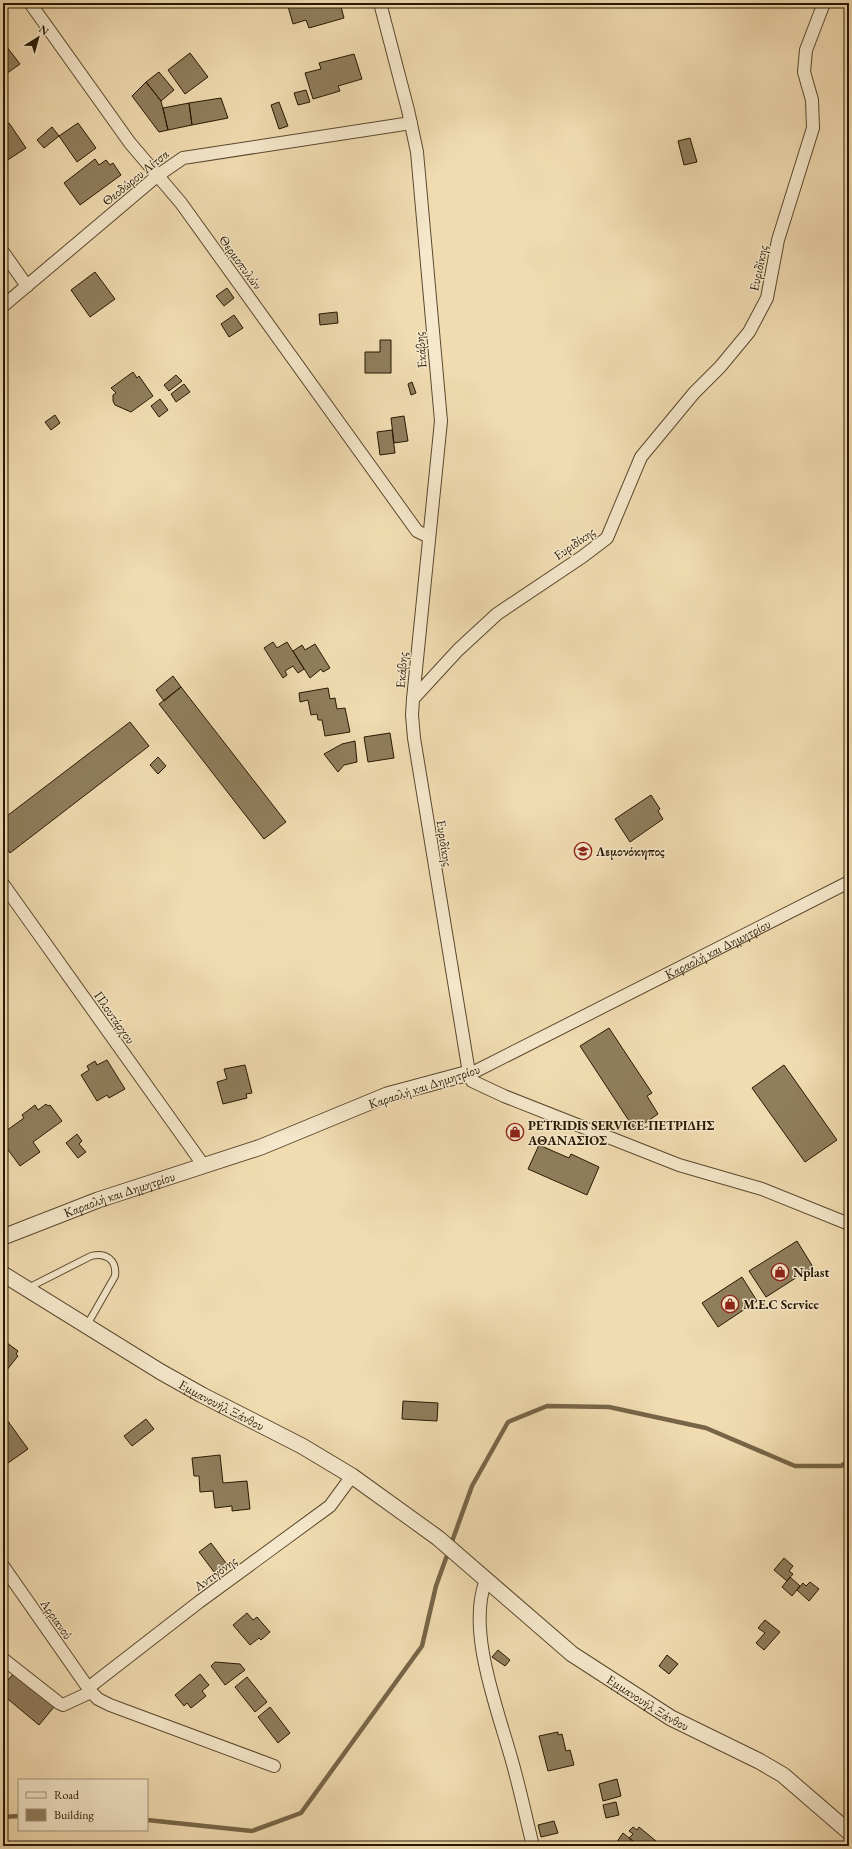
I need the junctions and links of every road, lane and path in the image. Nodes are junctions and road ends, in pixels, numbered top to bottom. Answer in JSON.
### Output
{"nodes":[{"id":1,"x":30,"y":3,"type":"edge"},
{"id":2,"x":380,"y":3,"type":"edge"},
{"id":3,"x":824,"y":3,"type":"edge"},
{"id":4,"x":411,"y":123,"type":"junction"},
{"id":5,"x":157,"y":176,"type":"junction"},
{"id":6,"x":3,"y":252,"type":"edge"},
{"id":7,"x":27,"y":286,"type":"junction"},
{"id":8,"x":3,"y":306,"type":"edge"},
{"id":9,"x":429,"y":537,"type":"junction"},
{"id":10,"x":413,"y":699,"type":"junction"},
{"id":11,"x":849,"y":882,"type":"edge"},
{"id":12,"x":3,"y":884,"type":"edge"},
{"id":13,"x":469,"y":1073,"type":"junction"},
{"id":14,"x":204,"y":1166,"type":"junction"},
{"id":15,"x":849,"y":1224,"type":"edge"},
{"id":16,"x":3,"y":1236,"type":"edge"},
{"id":17,"x":3,"y":1274,"type":"edge"},
{"id":18,"x":27,"y":1289,"type":"junction"},
{"id":19,"x":87,"y":1327,"type":"junction"},
{"id":20,"x":352,"y":1476,"type":"junction"},
{"id":21,"x":3,"y":1566,"type":"edge"},
{"id":22,"x":486,"y":1580,"type":"junction"},
{"id":23,"x":3,"y":1659,"type":"edge"},
{"id":24,"x":90,"y":1690,"type":"junction"},
{"id":25,"x":274,"y":1766,"type":"dead end"},
{"id":26,"x":849,"y":1832,"type":"edge"},
{"id":27,"x":533,"y":1846,"type":"edge"}],
"edges":[{"from":1,"to":5,"type":"street","name":"Θερμοπυλών"},
{"from":2,"to":4,"type":"street","name":"Εκάβης"},
{"from":3,"to":10,"type":"street","name":"Ευριδίκης"},
{"from":4,"to":5,"type":"street","name":"Θεοδώρου Λίτσα"},
{"from":4,"to":9,"type":"street","name":"Εκάβης"},
{"from":5,"to":7,"type":"street","name":"Θεοδώρου Λίτσα"},
{"from":5,"to":9,"type":"street","name":"Θερμοπυλών"},
{"from":6,"to":7,"type":"street"},
{"from":7,"to":8,"type":"street","name":"Θεοδώρου Λίτσα"},
{"from":9,"to":10,"type":"street","name":"Εκάβης"},
{"from":10,"to":13,"type":"street","name":"Ευριδίκης"},
{"from":11,"to":13,"type":"street","name":"Καραολή και Δημητρίου"},
{"from":12,"to":14,"type":"street","name":"Πλουτάρχου"},
{"from":13,"to":14,"type":"street","name":"Καραολή και Δημητρίου"},
{"from":13,"to":15,"type":"street"},
{"from":14,"to":16,"type":"street","name":"Καραολή και Δημητρίου"},
{"from":17,"to":18,"type":"street","name":"Εμμανουήλ Ξάνθου"},
{"from":18,"to":19,"type":"street","name":"Εμμανουήλ Ξάνθου"},
{"from":18,"to":19,"type":"lane"},
{"from":19,"to":20,"type":"street","name":"Εμμανουήλ Ξάνθου"},
{"from":20,"to":22,"type":"street","name":"Εμμανουήλ Ξάνθου"},
{"from":20,"to":24,"type":"street","name":"Αντιγόνης"},
{"from":21,"to":24,"type":"street","name":"Αρριανού"},
{"from":22,"to":26,"type":"street","name":"Εμμανουήλ Ξάνθου"},
{"from":22,"to":27,"type":"street"},
{"from":23,"to":24,"type":"street","name":"Αντιγόνης"},
{"from":24,"to":25,"type":"street","name":"Αρριανού"}]}
